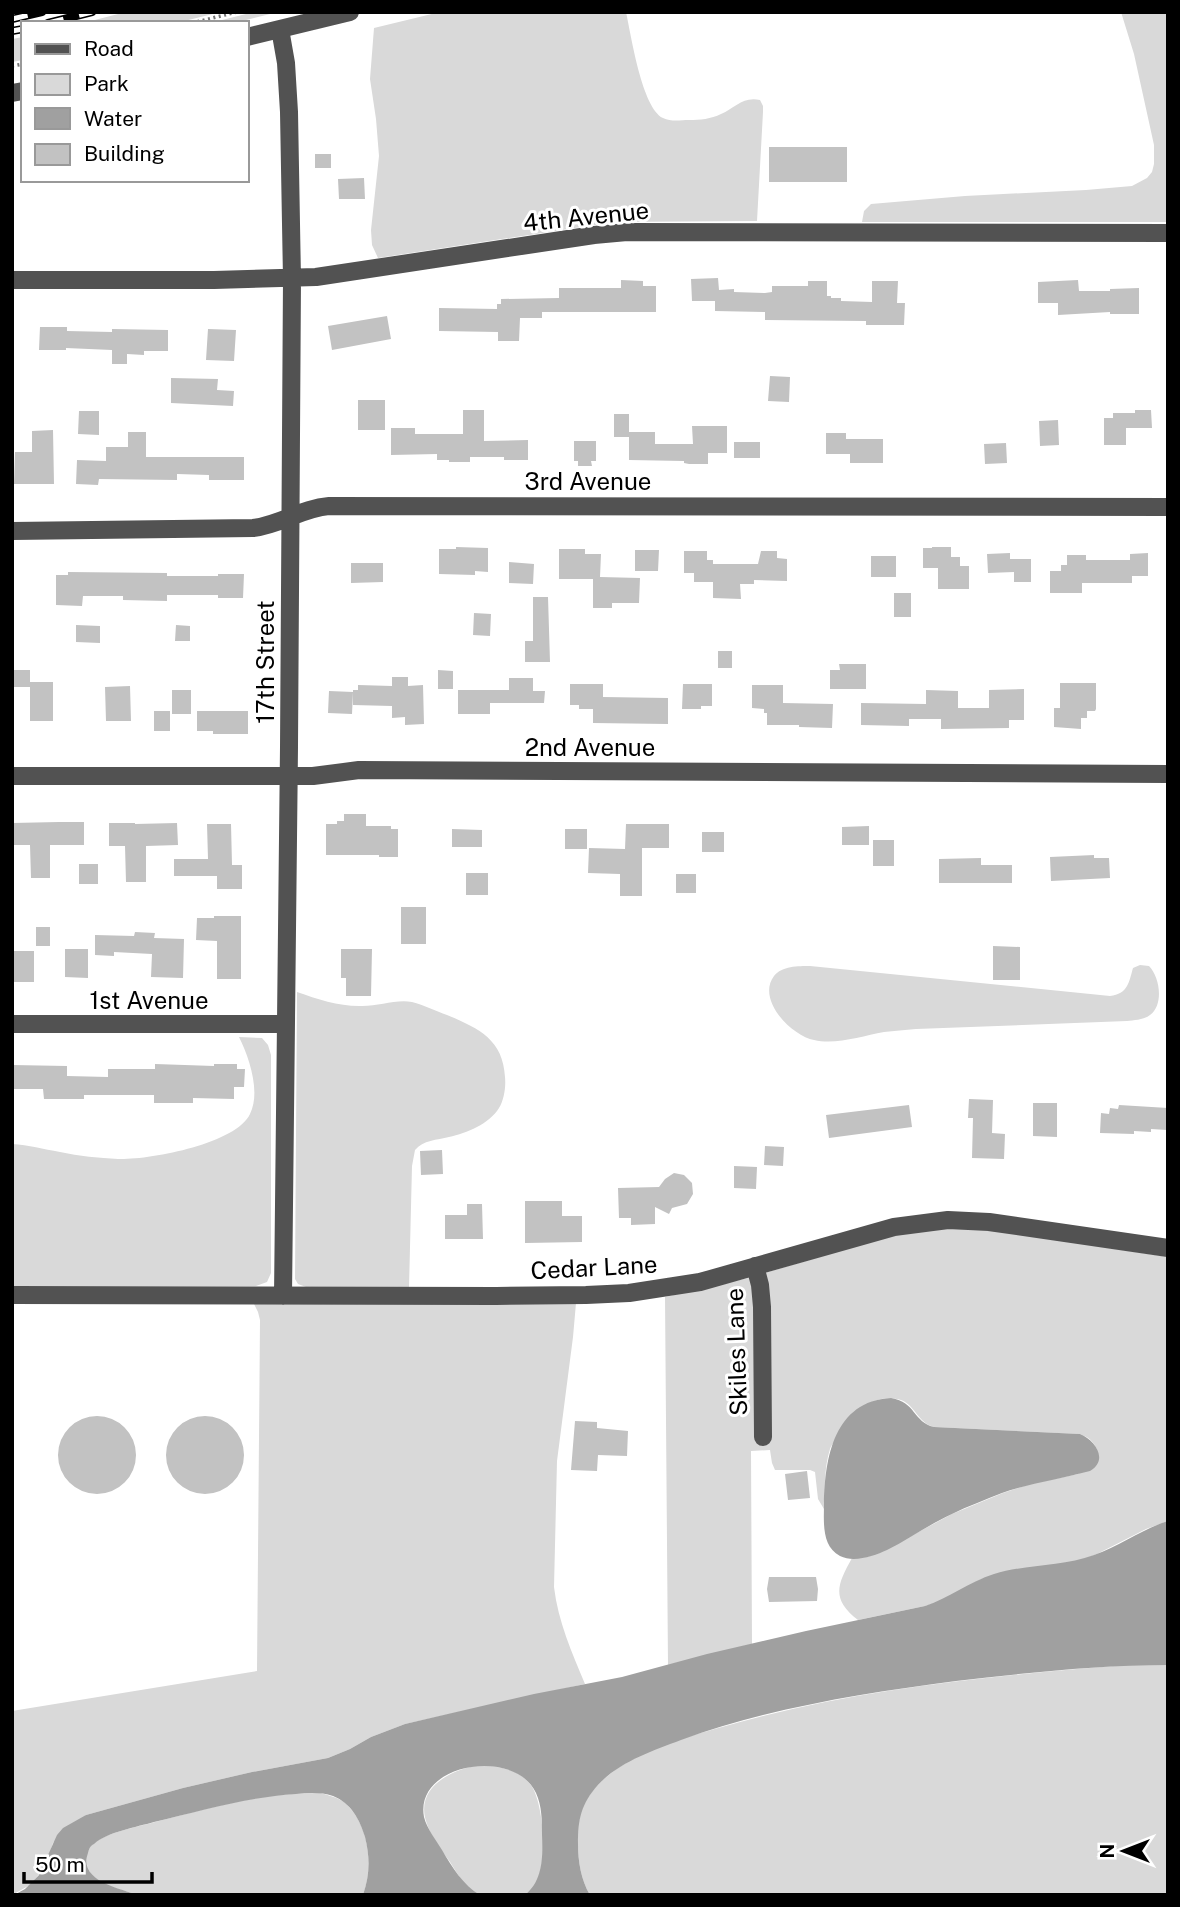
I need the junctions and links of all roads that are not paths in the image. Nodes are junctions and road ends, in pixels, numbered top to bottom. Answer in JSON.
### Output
{"nodes":[{"id":1,"x":351,"y":12,"type":"edge"},
{"id":2,"x":280,"y":29,"type":"junction"},
{"id":3,"x":248,"y":37,"type":"edge"},
{"id":4,"x":1168,"y":233,"type":"edge"},
{"id":5,"x":292,"y":279,"type":"junction"},
{"id":6,"x":12,"y":280,"type":"edge"},
{"id":7,"x":1168,"y":506,"type":"edge"},
{"id":8,"x":290,"y":518,"type":"junction"},
{"id":9,"x":12,"y":531,"type":"edge"},
{"id":10,"x":1168,"y":774,"type":"edge"},
{"id":11,"x":289,"y":775,"type":"junction"},
{"id":12,"x":12,"y":776,"type":"edge"},
{"id":13,"x":12,"y":1024,"type":"edge"},
{"id":14,"x":285,"y":1024,"type":"junction"},
{"id":15,"x":1168,"y":1248,"type":"edge"},
{"id":16,"x":755,"y":1266,"type":"junction"},
{"id":17,"x":12,"y":1295,"type":"edge"},
{"id":18,"x":283,"y":1296,"type":"junction"},
{"id":19,"x":763,"y":1437,"type":"dead end"}],
"edges":[{"from":1,"to":2,"type":"street"},
{"from":2,"to":3,"type":"street"},
{"from":2,"to":5,"type":"street","name":"17th Street"},
{"from":4,"to":5,"type":"street","name":"4th Avenue"},
{"from":5,"to":6,"type":"street","name":"4th Avenue"},
{"from":5,"to":8,"type":"street","name":"17th Street"},
{"from":7,"to":8,"type":"street","name":"3rd Avenue"},
{"from":8,"to":9,"type":"street","name":"3rd Avenue"},
{"from":8,"to":11,"type":"street","name":"17th Street"},
{"from":10,"to":11,"type":"street","name":"2nd Avenue"},
{"from":11,"to":12,"type":"street","name":"2nd Avenue"},
{"from":11,"to":14,"type":"street","name":"17th Street"},
{"from":13,"to":14,"type":"street","name":"1st Avenue"},
{"from":14,"to":18,"type":"street","name":"17th Street"},
{"from":15,"to":16,"type":"street","name":"Cedar Lane"},
{"from":16,"to":18,"type":"street","name":"Cedar Lane"},
{"from":16,"to":19,"type":"street","name":"Skiles Lane"},
{"from":17,"to":18,"type":"street","name":"Cedar Lane"}]}
